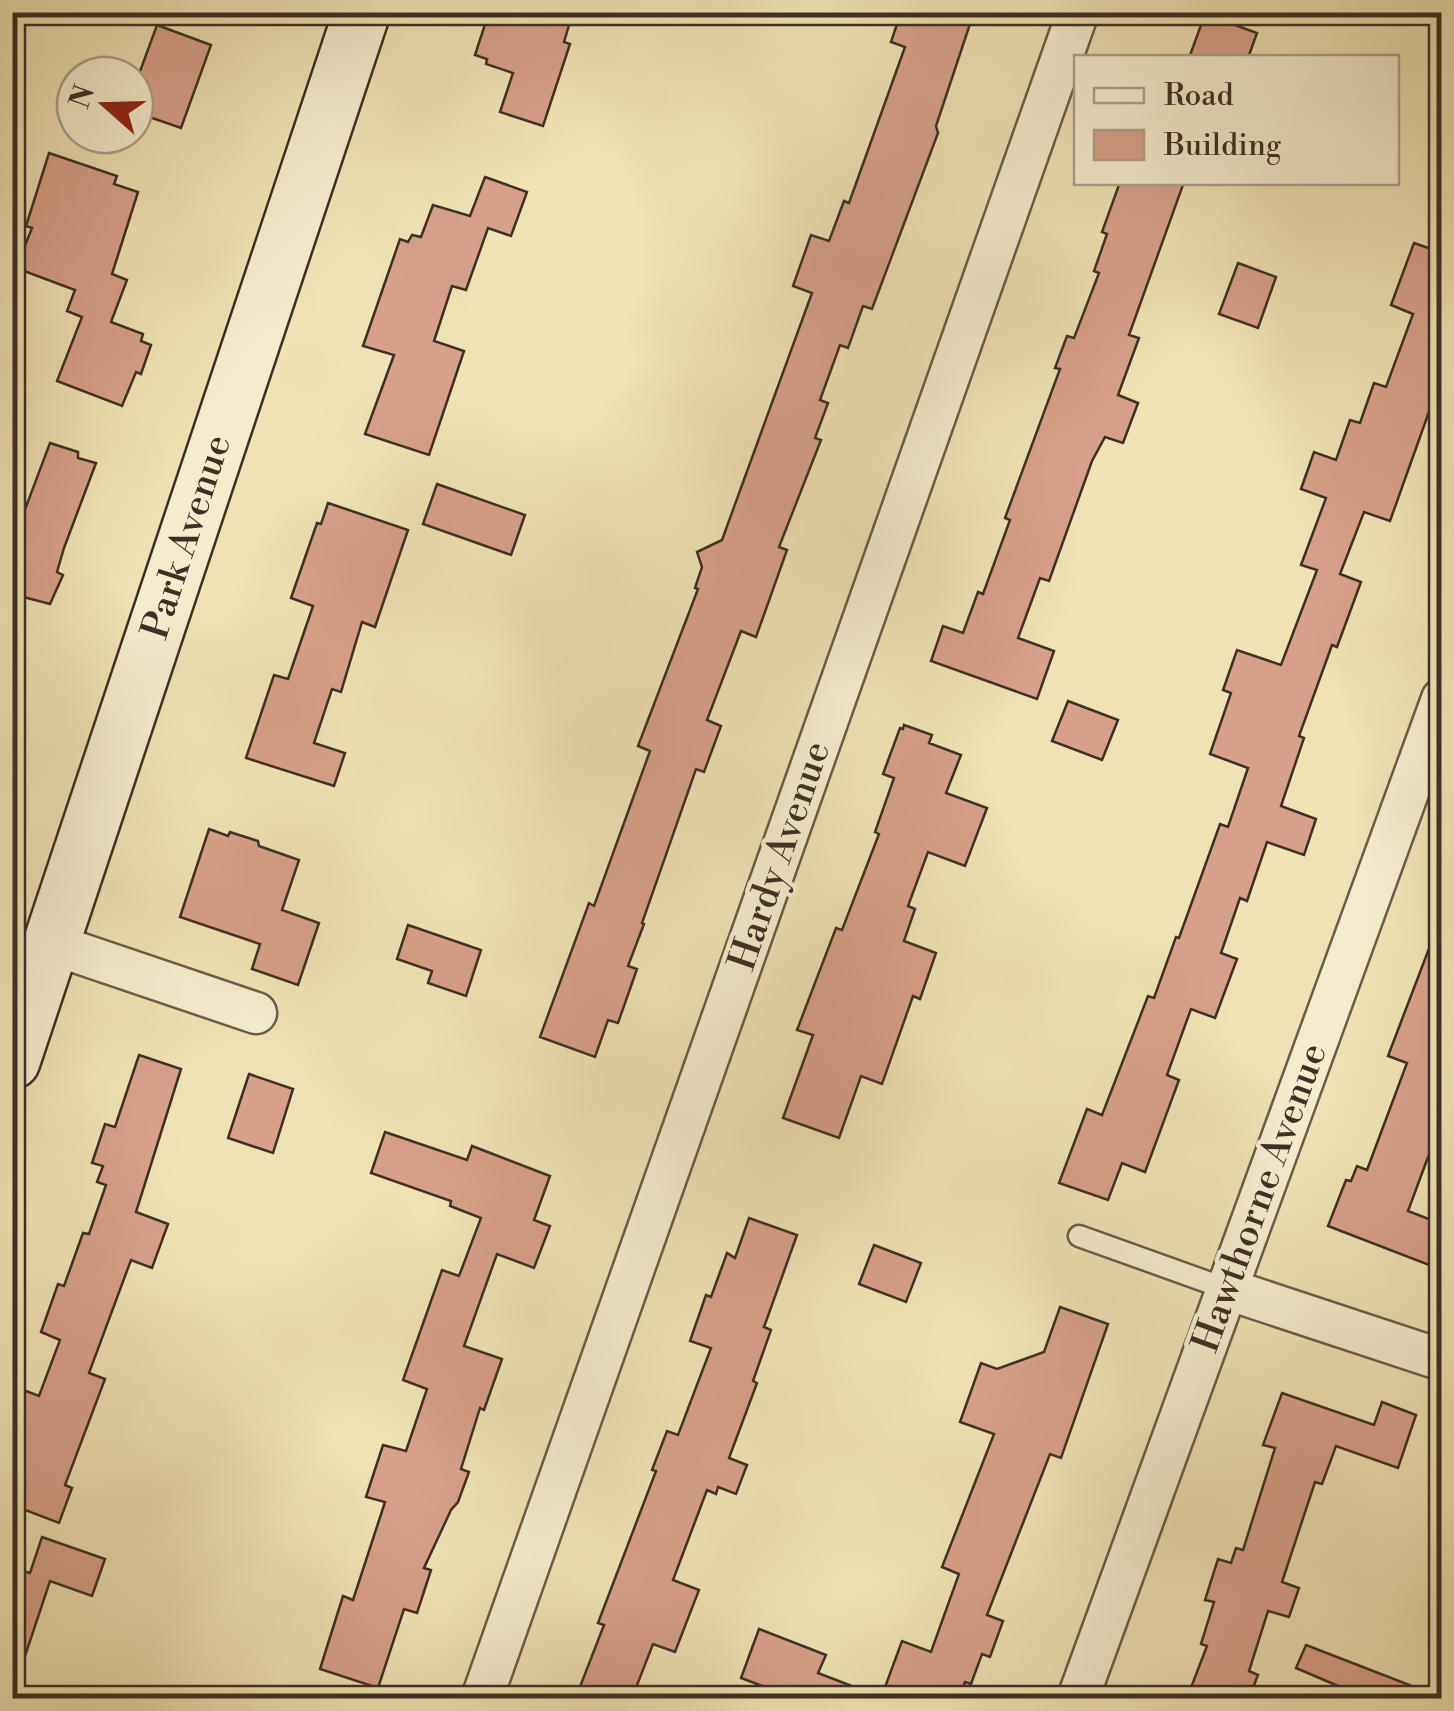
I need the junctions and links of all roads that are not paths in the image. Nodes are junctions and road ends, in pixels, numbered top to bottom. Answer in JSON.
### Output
{"nodes":[{"id":1,"x":362,"y":12,"type":"edge"},
{"id":2,"x":1078,"y":12,"type":"edge"},
{"id":3,"x":1442,"y":698,"type":"edge"},
{"id":4,"x":52,"y":944,"type":"junction"},
{"id":5,"x":256,"y":1012,"type":"dead end"},
{"id":6,"x":12,"y":1061,"type":"edge"},
{"id":7,"x":1079,"y":1236,"type":"dead end"},
{"id":8,"x":1227,"y":1290,"type":"junction"},
{"id":9,"x":1442,"y":1360,"type":"edge"},
{"id":10,"x":482,"y":1698,"type":"edge"},
{"id":11,"x":1078,"y":1698,"type":"edge"}],
"edges":[{"from":1,"to":4,"type":"street","name":"Park Avenue"},
{"from":2,"to":10,"type":"street","name":"Hardy Avenue"},
{"from":3,"to":8,"type":"street","name":"Hawthorne Avenue"},
{"from":4,"to":5,"type":"street"},
{"from":4,"to":6,"type":"street","name":"Park Avenue"},
{"from":7,"to":8,"type":"lane"},
{"from":8,"to":9,"type":"street"},
{"from":8,"to":11,"type":"street","name":"Hawthorne Avenue"}]}
